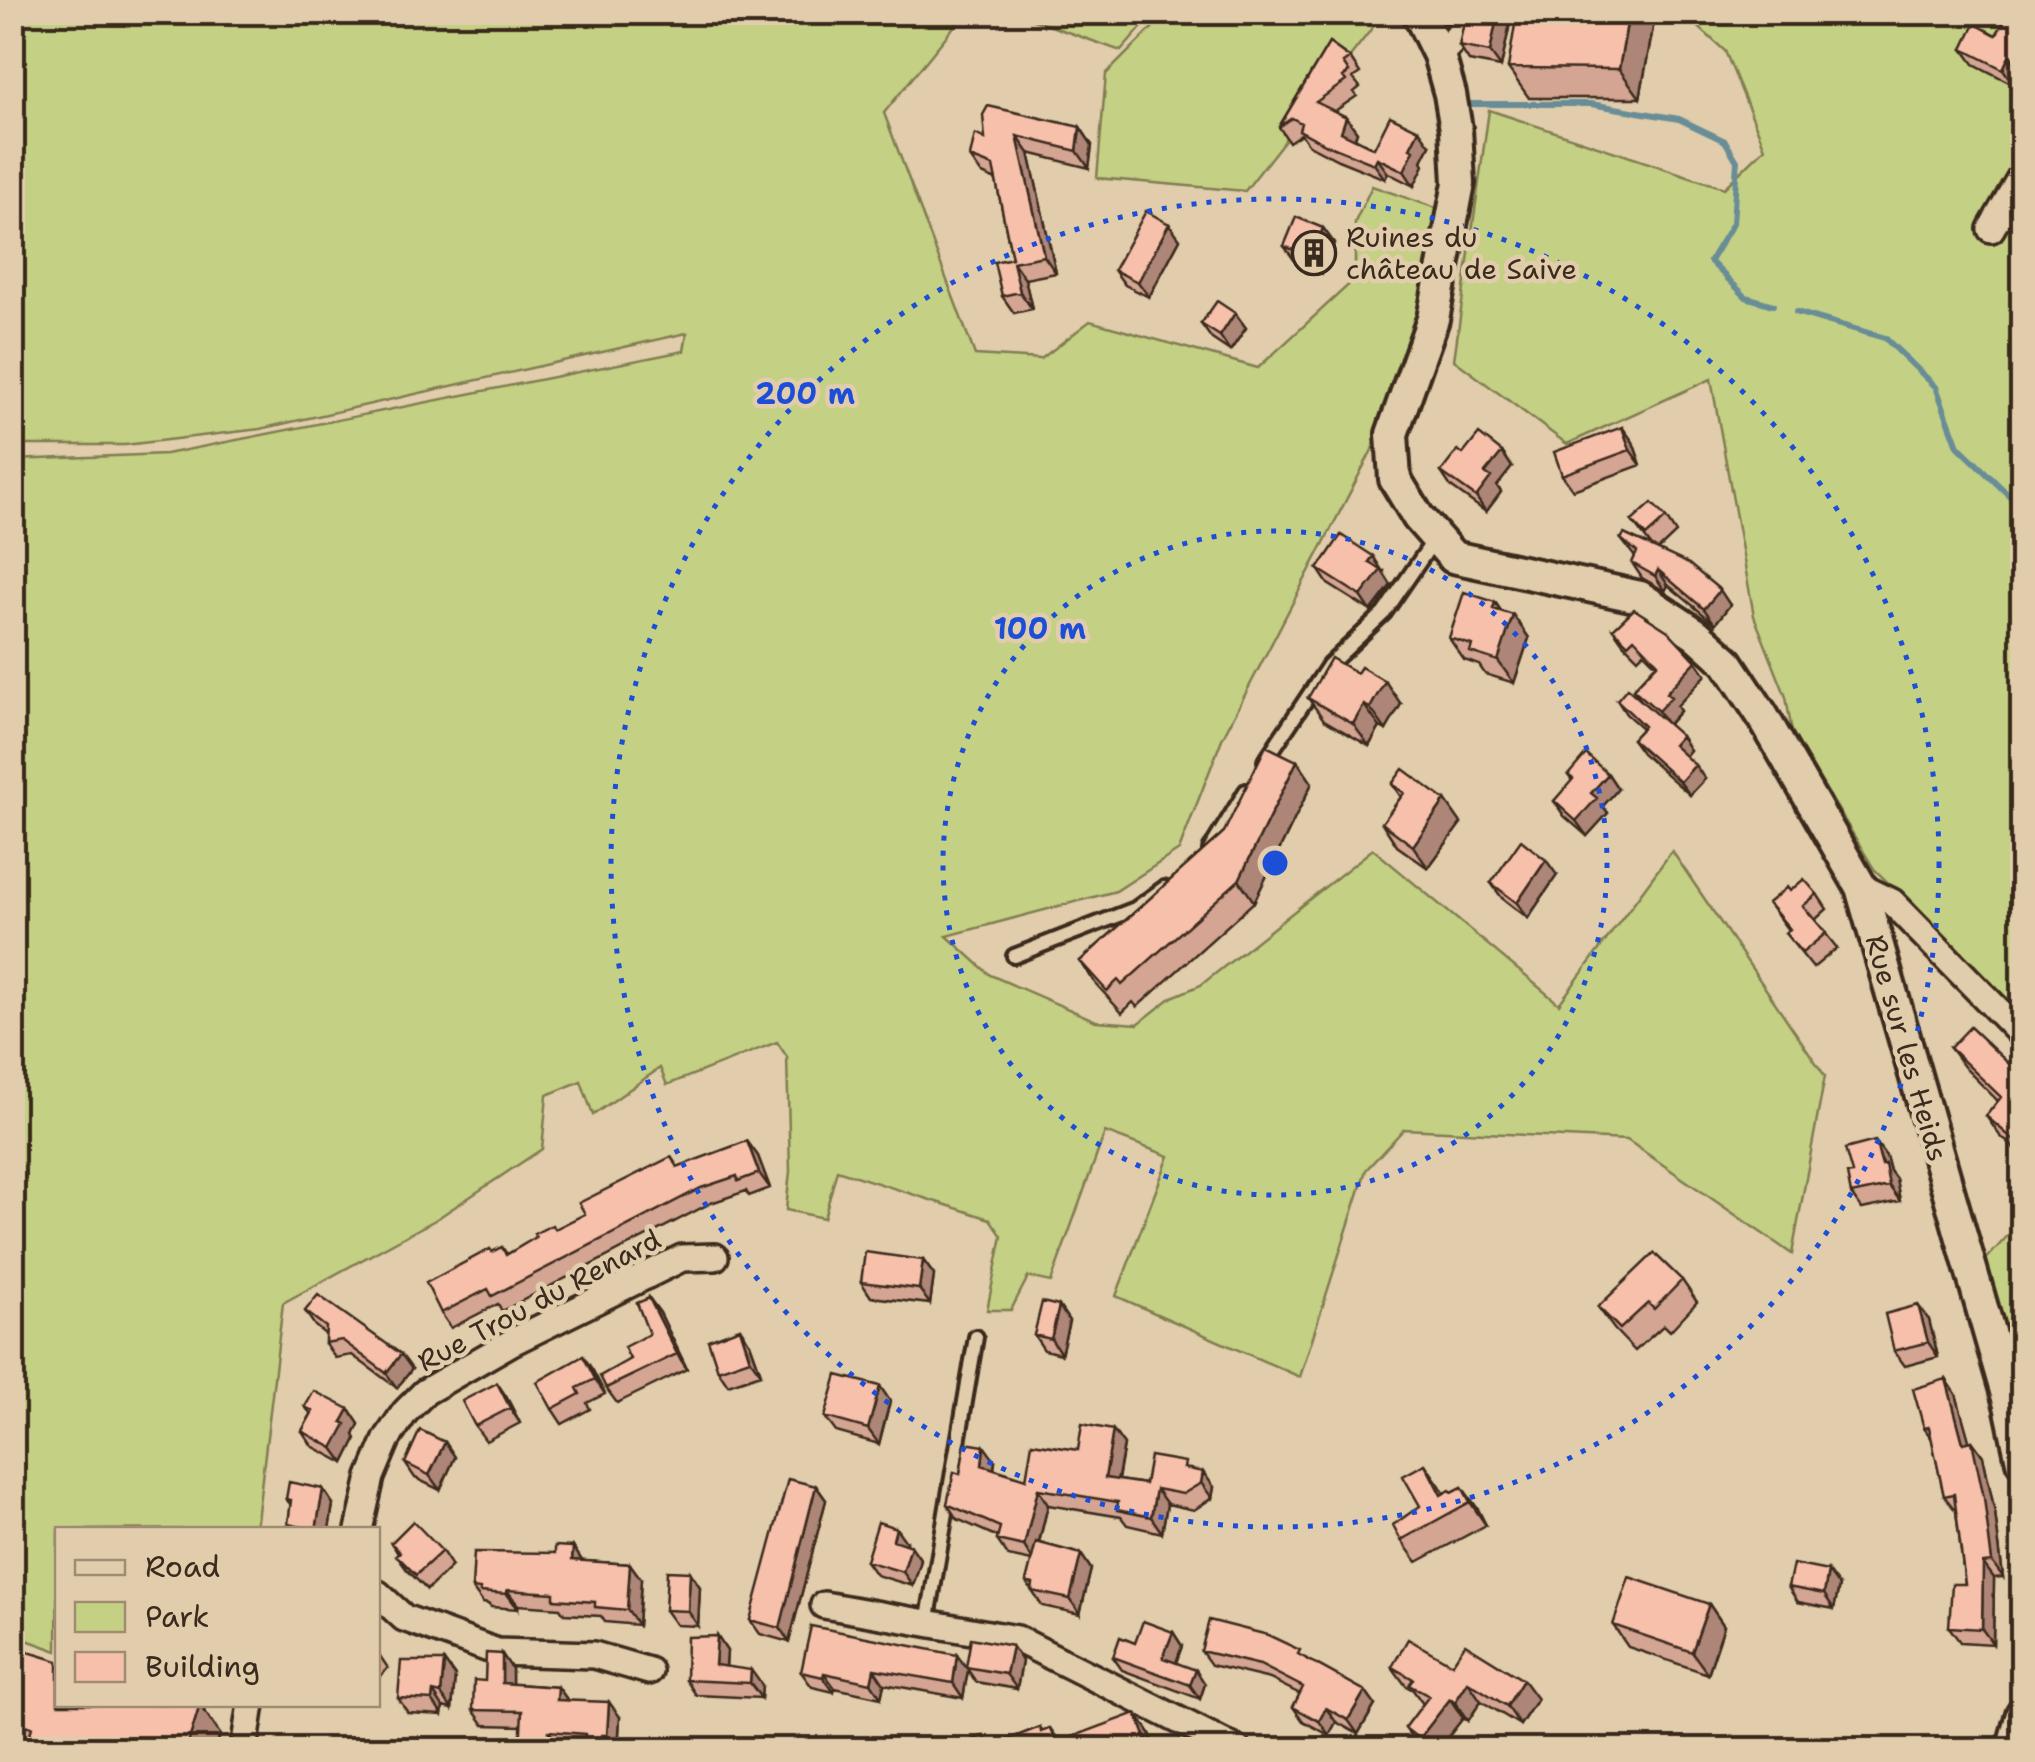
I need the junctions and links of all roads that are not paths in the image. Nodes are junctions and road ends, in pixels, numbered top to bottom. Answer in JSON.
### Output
{"nodes":[{"id":1,"x":1418,"y":12,"type":"edge"},
{"id":2,"x":1472,"y":12,"type":"edge"},
{"id":3,"x":1439,"y":55,"type":"junction"},
{"id":4,"x":2022,"y":175,"type":"edge"},
{"id":5,"x":1991,"y":230,"type":"dead end"},
{"id":6,"x":1436,"y":538,"type":"junction"},
{"id":7,"x":1204,"y":860,"type":"edge"},
{"id":8,"x":1176,"y":880,"type":"edge"},
{"id":9,"x":1861,"y":887,"type":"junction"},
{"id":10,"x":1014,"y":956,"type":"dead end"},
{"id":11,"x":2022,"y":1036,"type":"edge"},
{"id":12,"x":716,"y":1257,"type":"dead end"},
{"id":13,"x":976,"y":1337,"type":"dead end"},
{"id":14,"x":2022,"y":1461,"type":"edge"},
{"id":15,"x":360,"y":1527,"type":"edge"},
{"id":16,"x":380,"y":1596,"type":"edge"},
{"id":17,"x":824,"y":1605,"type":"dead end"},
{"id":18,"x":927,"y":1624,"type":"junction"},
{"id":19,"x":649,"y":1672,"type":"dead end"},
{"id":20,"x":251,"y":1707,"type":"edge"},
{"id":21,"x":2022,"y":1714,"type":"edge"},
{"id":22,"x":244,"y":1750,"type":"edge"},
{"id":23,"x":1238,"y":1750,"type":"edge"},
{"id":24,"x":2012,"y":1750,"type":"edge"}],
"edges":[{"from":1,"to":3,"type":"street"},
{"from":2,"to":3,"type":"street"},
{"from":3,"to":6,"type":"street"},
{"from":4,"to":5,"type":"street"},
{"from":6,"to":7,"type":"lane"},
{"from":6,"to":9,"type":"street","name":"Rue sur les Heids"},
{"from":8,"to":10,"type":"lane"},
{"from":9,"to":11,"type":"street"},
{"from":9,"to":14,"type":"street","name":"Rue sur les Heids"},
{"from":12,"to":15,"type":"street","name":"Rue Trou du Renard"},
{"from":13,"to":18,"type":"lane"},
{"from":16,"to":19,"type":"street"},
{"from":17,"to":18,"type":"street"},
{"from":18,"to":23,"type":"street"},
{"from":20,"to":22,"type":"street"},
{"from":21,"to":24,"type":"street"}]}
